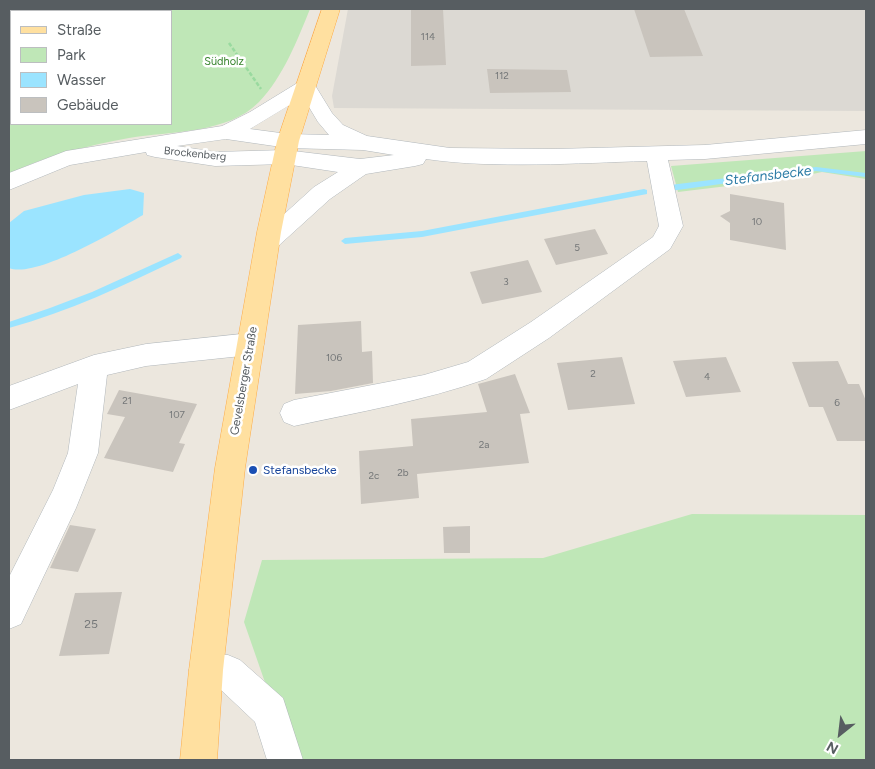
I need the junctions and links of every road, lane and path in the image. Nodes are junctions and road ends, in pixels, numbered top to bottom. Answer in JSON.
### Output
{"nodes":[{"id":1,"x":331,"y":9,"type":"edge"},
{"id":2,"x":229,"y":43,"type":"dead end"},
{"id":3,"x":306,"y":86,"type":"junction"},
{"id":4,"x":276,"y":104,"type":"junction"},
{"id":5,"x":226,"y":132,"type":"junction"},
{"id":6,"x":866,"y":137,"type":"edge"},
{"id":7,"x":363,"y":143,"type":"junction"},
{"id":8,"x":136,"y":147,"type":"junction"},
{"id":9,"x":286,"y":149,"type":"junction"},
{"id":10,"x":656,"y":154,"type":"junction"},
{"id":11,"x":450,"y":155,"type":"junction"},
{"id":12,"x":360,"y":167,"type":"junction"},
{"id":13,"x":9,"y":182,"type":"edge"},
{"id":14,"x":268,"y":242,"type":"junction"},
{"id":15,"x":250,"y":344,"type":"junction"},
{"id":16,"x":94,"y":366,"type":"junction"},
{"id":17,"x":9,"y":398,"type":"edge"},
{"id":18,"x":294,"y":414,"type":"dead end"},
{"id":19,"x":9,"y":612,"type":"edge"},
{"id":20,"x":206,"y":670,"type":"junction"},
{"id":21,"x":198,"y":760,"type":"edge"},
{"id":22,"x":285,"y":760,"type":"edge"}],
"edges":[{"from":1,"to":3,"type":"main road","name":"Gevelsberger Straße"},
{"from":2,"to":4,"type":"path"},
{"from":3,"to":4,"type":"street","name":"Brockenberg"},
{"from":3,"to":7,"type":"street"},
{"from":3,"to":9,"type":"main road","name":"Gevelsberger Straße"},
{"from":4,"to":5,"type":"street","name":"Brockenberg"},
{"from":5,"to":8,"type":"street","name":"Brockenberg"},
{"from":5,"to":9,"type":"street","name":"Brockenberg"},
{"from":6,"to":10,"type":"street"},
{"from":7,"to":9,"type":"street"},
{"from":7,"to":11,"type":"street"},
{"from":8,"to":9,"type":"street","name":"Brockenberg"},
{"from":8,"to":13,"type":"street","name":"Brockenberg"},
{"from":9,"to":12,"type":"street"},
{"from":9,"to":14,"type":"main road","name":"Gevelsberger Straße"},
{"from":10,"to":11,"type":"street"},
{"from":10,"to":18,"type":"street"},
{"from":11,"to":12,"type":"street"},
{"from":12,"to":14,"type":"street"},
{"from":14,"to":15,"type":"main road","name":"Gevelsberger Straße"},
{"from":15,"to":16,"type":"street"},
{"from":15,"to":20,"type":"main road","name":"Gevelsberger Straße"},
{"from":16,"to":17,"type":"street"},
{"from":16,"to":19,"type":"street"},
{"from":20,"to":21,"type":"main road","name":"Gevelsberger Straße"},
{"from":20,"to":22,"type":"street"}]}
